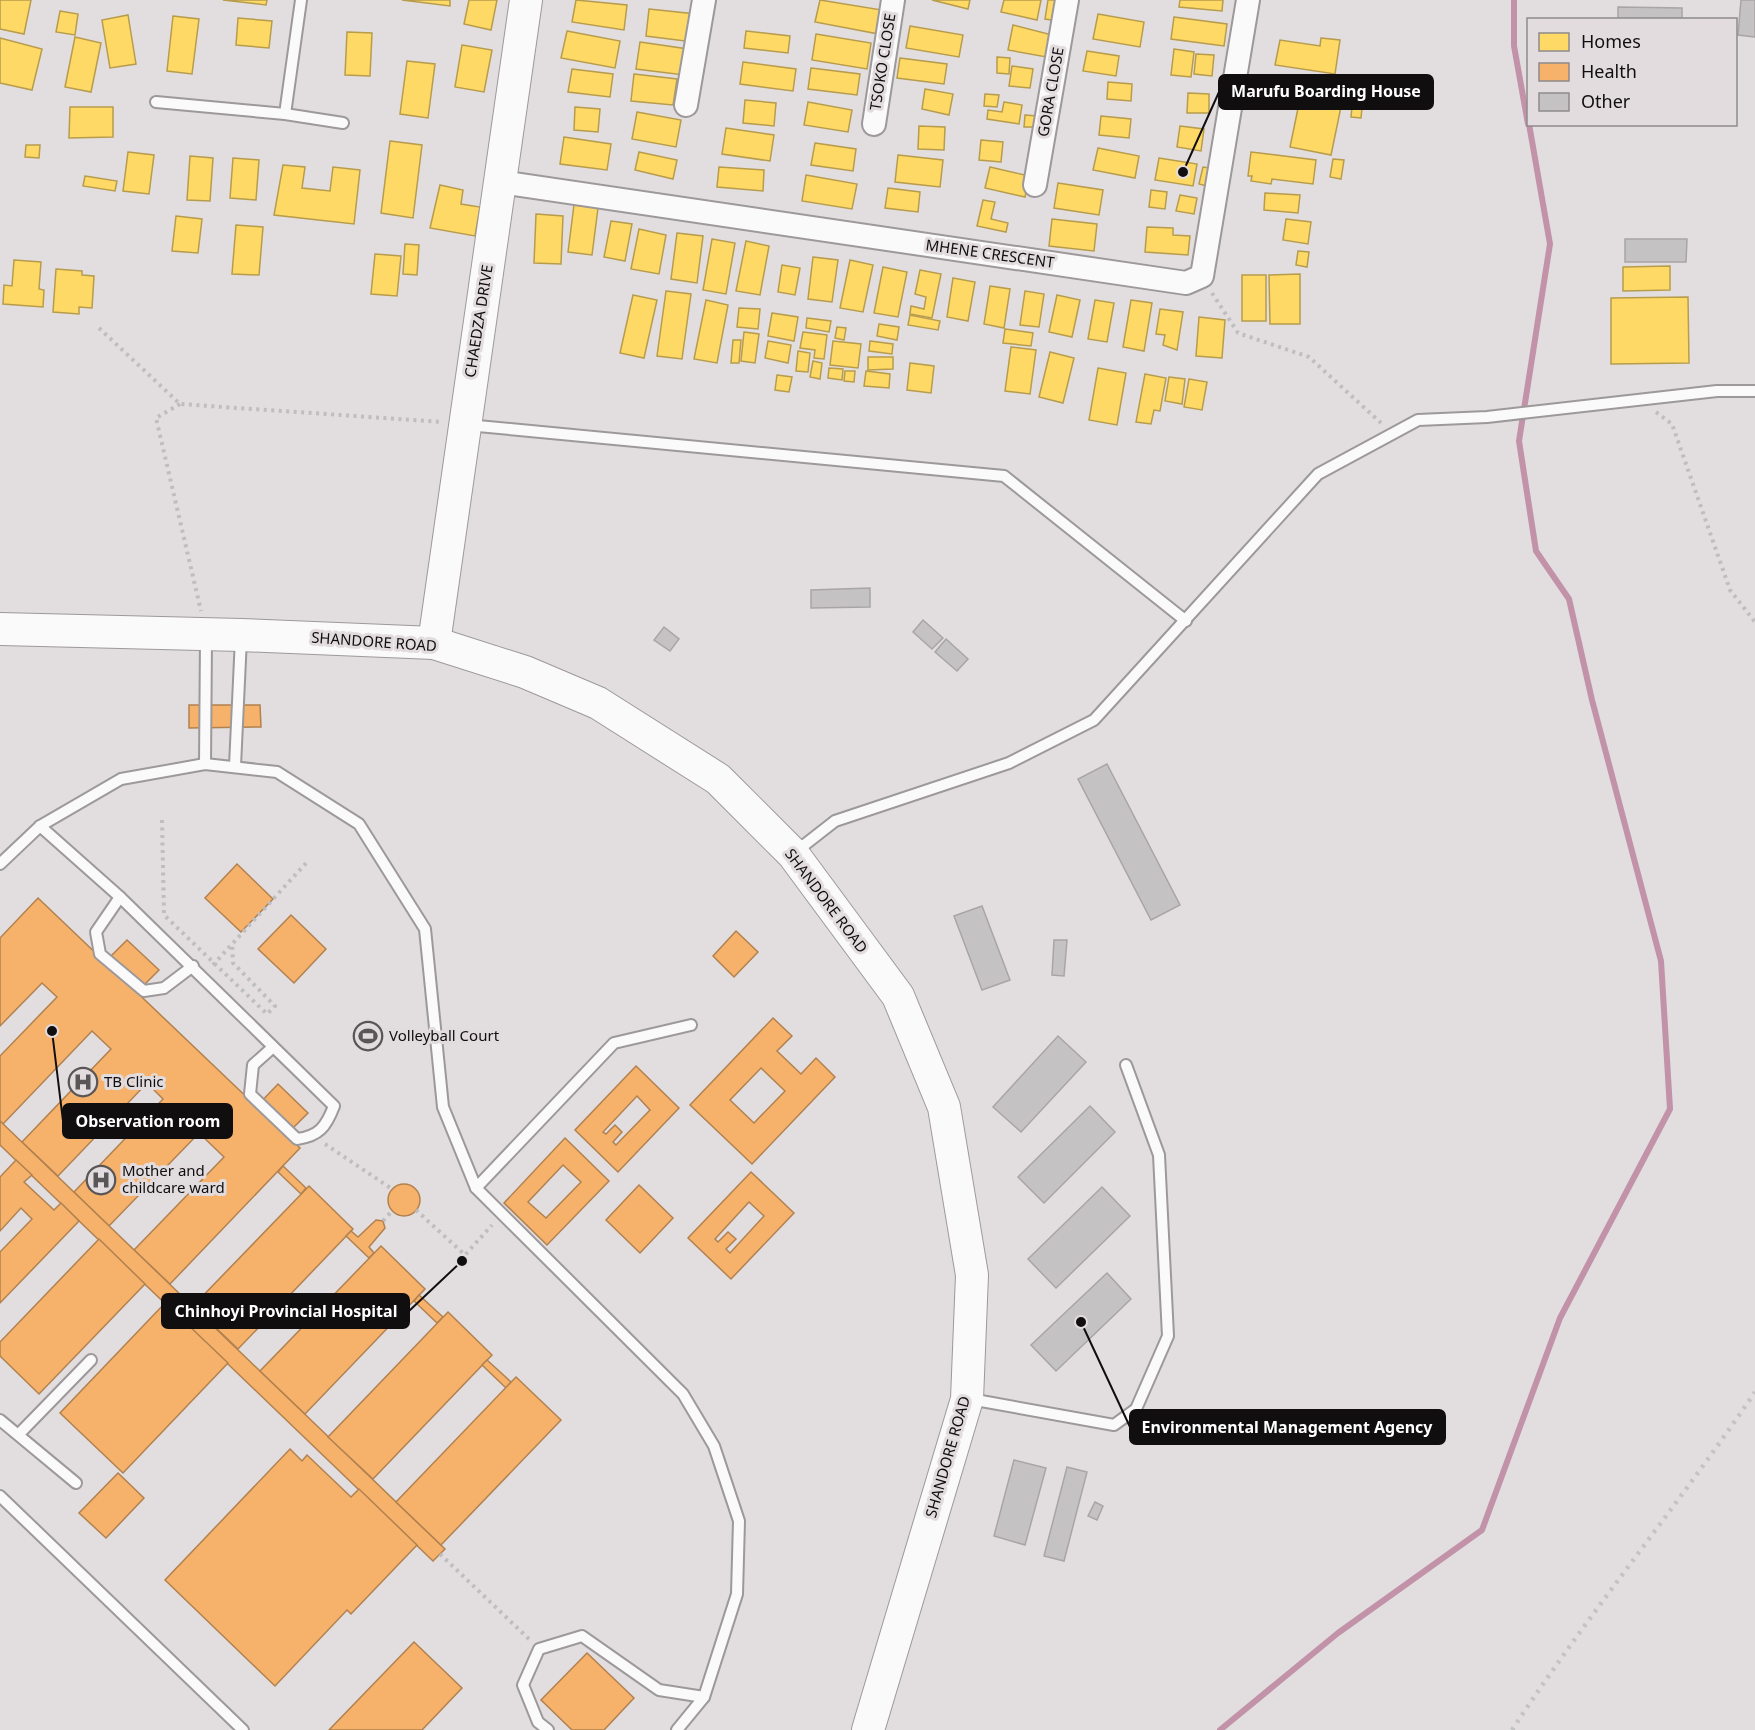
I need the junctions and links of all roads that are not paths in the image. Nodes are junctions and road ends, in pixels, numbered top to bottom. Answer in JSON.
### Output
{"nodes":[{"id":1,"x":301,"y":0,"type":"edge"},
{"id":2,"x":526,"y":0,"type":"edge"},
{"id":3,"x":704,"y":0,"type":"edge"},
{"id":4,"x":893,"y":0,"type":"edge"},
{"id":5,"x":1067,"y":0,"type":"edge"},
{"id":6,"x":1248,"y":0,"type":"edge"},
{"id":7,"x":156,"y":102,"type":"dead end"},
{"id":8,"x":686,"y":105,"type":"dead end"},
{"id":9,"x":285,"y":114,"type":"junction"},
{"id":10,"x":343,"y":123,"type":"dead end"},
{"id":11,"x":874,"y":124,"type":"dead end"},
{"id":12,"x":500,"y":182,"type":"junction"},
{"id":13,"x":1035,"y":184,"type":"dead end"},
{"id":14,"x":1755,"y":391,"type":"edge"},
{"id":15,"x":463,"y":425,"type":"junction"},
{"id":16,"x":1186,"y":621,"type":"junction"},
{"id":17,"x":0,"y":629,"type":"edge"},
{"id":18,"x":206,"y":635,"type":"junction"},
{"id":19,"x":241,"y":635,"type":"junction"},
{"id":20,"x":434,"y":643,"type":"junction"},
{"id":21,"x":205,"y":764,"type":"junction"},
{"id":22,"x":235,"y":766,"type":"junction"},
{"id":23,"x":40,"y":826,"type":"junction"},
{"id":24,"x":793,"y":855,"type":"junction"},
{"id":25,"x":0,"y":864,"type":"edge"},
{"id":26,"x":120,"y":897,"type":"junction"},
{"id":27,"x":193,"y":966,"type":"junction"},
{"id":28,"x":691,"y":1025,"type":"dead end"},
{"id":29,"x":272,"y":1048,"type":"junction"},
{"id":30,"x":1126,"y":1065,"type":"dead end"},
{"id":31,"x":476,"y":1188,"type":"junction"},
{"id":32,"x":91,"y":1360,"type":"dead end"},
{"id":33,"x":967,"y":1399,"type":"junction"},
{"id":34,"x":0,"y":1420,"type":"edge"},
{"id":35,"x":19,"y":1434,"type":"junction"},
{"id":36,"x":76,"y":1483,"type":"dead end"},
{"id":37,"x":0,"y":1496,"type":"edge"},
{"id":38,"x":704,"y":1696,"type":"junction"},
{"id":39,"x":243,"y":1730,"type":"edge"},
{"id":40,"x":548,"y":1730,"type":"edge"},
{"id":41,"x":676,"y":1730,"type":"edge"},
{"id":42,"x":868,"y":1730,"type":"edge"}],
"edges":[{"from":1,"to":9,"type":"lane"},
{"from":2,"to":12,"type":"street","name":"CHAEDZA DRIVE"},
{"from":3,"to":8,"type":"street"},
{"from":4,"to":11,"type":"street","name":"TSOKO CLOSE"},
{"from":5,"to":13,"type":"street","name":"GORA CLOSE"},
{"from":6,"to":12,"type":"street","name":"MHENE CRESCENT"},
{"from":7,"to":9,"type":"lane"},
{"from":9,"to":10,"type":"lane"},
{"from":12,"to":15,"type":"street","name":"CHAEDZA DRIVE"},
{"from":14,"to":16,"type":"lane"},
{"from":15,"to":16,"type":"lane"},
{"from":15,"to":20,"type":"street","name":"CHAEDZA DRIVE"},
{"from":16,"to":24,"type":"lane"},
{"from":17,"to":18,"type":"street","name":"SHANDORE ROAD"},
{"from":18,"to":19,"type":"street","name":"SHANDORE ROAD"},
{"from":18,"to":21,"type":"lane"},
{"from":19,"to":20,"type":"street","name":"SHANDORE ROAD"},
{"from":19,"to":22,"type":"lane"},
{"from":20,"to":24,"type":"street","name":"SHANDORE ROAD"},
{"from":21,"to":22,"type":"lane"},
{"from":21,"to":23,"type":"lane"},
{"from":22,"to":31,"type":"lane"},
{"from":23,"to":25,"type":"lane"},
{"from":23,"to":26,"type":"lane"},
{"from":24,"to":33,"type":"street","name":"SHANDORE ROAD"},
{"from":26,"to":27,"type":"lane"},
{"from":26,"to":27,"type":"lane"},
{"from":27,"to":29,"type":"lane"},
{"from":28,"to":31,"type":"lane"},
{"from":29,"to":29,"type":"lane"},
{"from":30,"to":33,"type":"lane"},
{"from":31,"to":38,"type":"lane"},
{"from":32,"to":35,"type":"lane"},
{"from":33,"to":42,"type":"street","name":"SHANDORE ROAD"},
{"from":34,"to":35,"type":"lane"},
{"from":35,"to":36,"type":"lane"},
{"from":37,"to":39,"type":"lane"},
{"from":38,"to":40,"type":"lane"},
{"from":38,"to":41,"type":"lane"}]}
